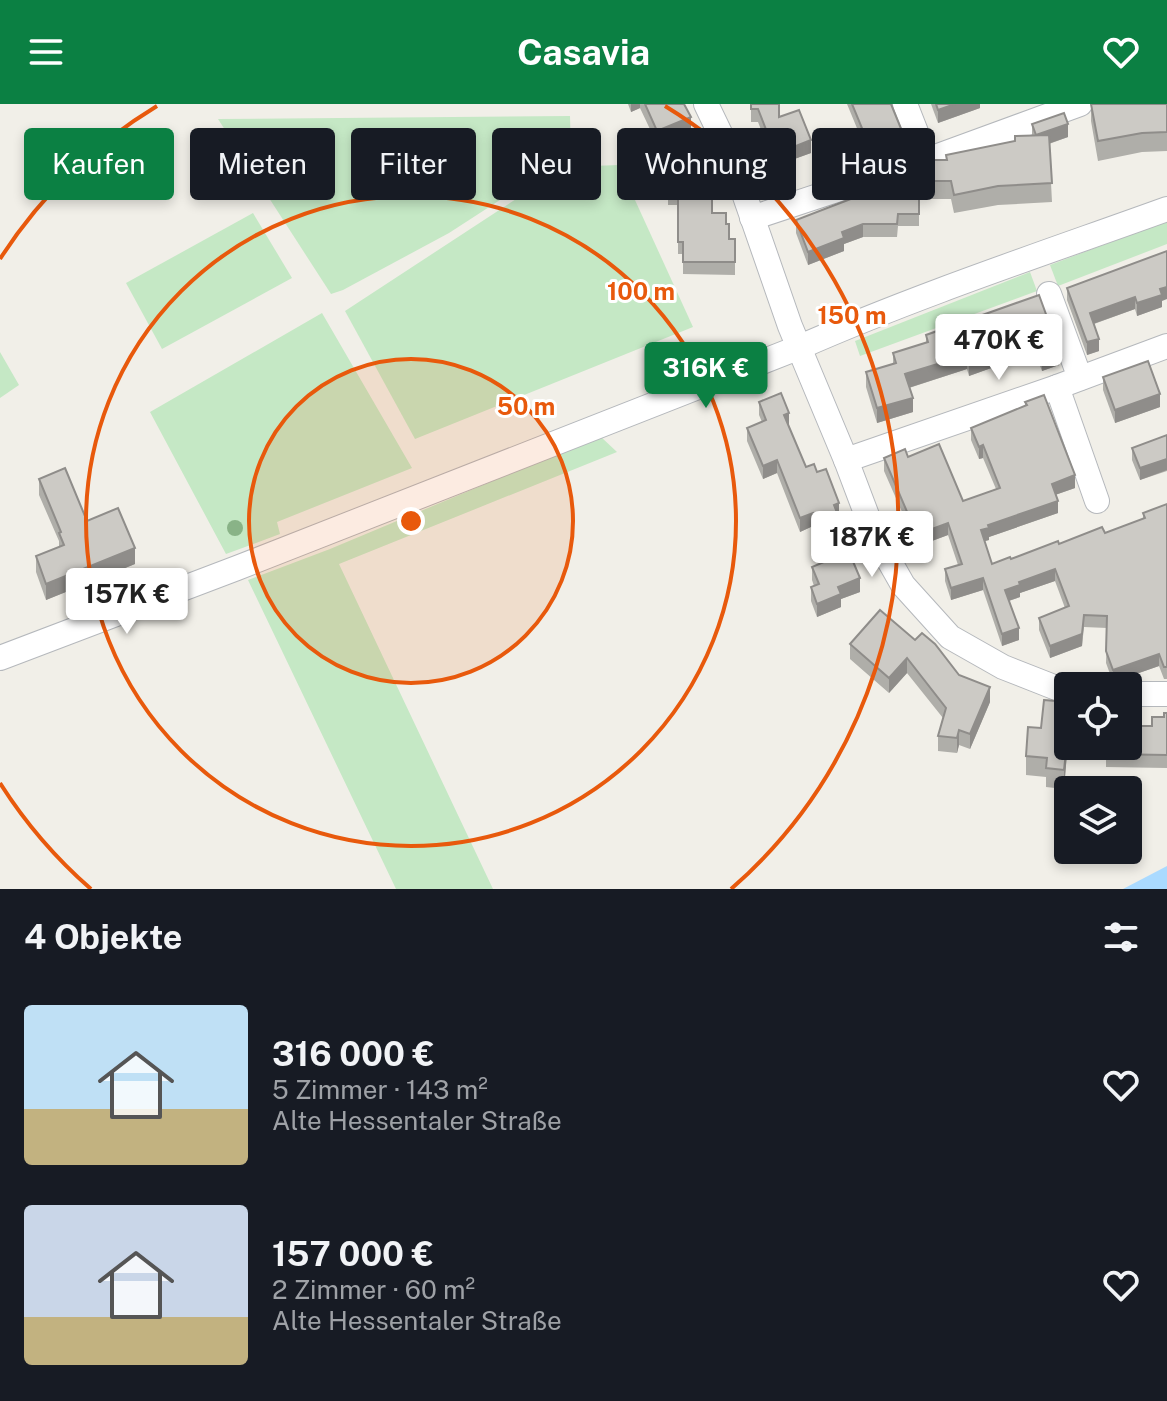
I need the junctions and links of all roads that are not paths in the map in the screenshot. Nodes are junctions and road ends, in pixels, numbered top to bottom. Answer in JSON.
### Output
{"nodes":[{"id":1,"x":706,"y":104,"type":"edge"},
{"id":2,"x":905,"y":104,"type":"edge"},
{"id":3,"x":1080,"y":104,"type":"edge"},
{"id":4,"x":914,"y":128,"type":"edge"},
{"id":5,"x":935,"y":157,"type":"edge"},
{"id":6,"x":812,"y":198,"type":"edge"},
{"id":7,"x":1167,"y":209,"type":"edge"},
{"id":8,"x":752,"y":218,"type":"junction"},
{"id":9,"x":1049,"y":294,"type":"dead end"},
{"id":10,"x":1167,"y":346,"type":"edge"},
{"id":11,"x":800,"y":347,"type":"junction"},
{"id":12,"x":1080,"y":378,"type":"junction"},
{"id":13,"x":1057,"y":387,"type":"junction"},
{"id":14,"x":846,"y":460,"type":"junction"},
{"id":15,"x":1097,"y":501,"type":"dead end"},
{"id":16,"x":0,"y":658,"type":"edge"},
{"id":17,"x":1054,"y":685,"type":"edge"},
{"id":18,"x":1142,"y":694,"type":"edge"},
{"id":19,"x":1167,"y":694,"type":"edge"}],
"edges":[{"from":1,"to":8,"type":"street"},
{"from":2,"to":4,"type":"street"},
{"from":3,"to":5,"type":"street"},
{"from":6,"to":8,"type":"street"},
{"from":7,"to":11,"type":"street"},
{"from":8,"to":11,"type":"street"},
{"from":9,"to":12,"type":"street"},
{"from":10,"to":12,"type":"street"},
{"from":11,"to":14,"type":"street"},
{"from":11,"to":16,"type":"street"},
{"from":12,"to":13,"type":"street"},
{"from":13,"to":14,"type":"street"},
{"from":13,"to":15,"type":"street"},
{"from":14,"to":17,"type":"street"},
{"from":18,"to":19,"type":"street"}]}
